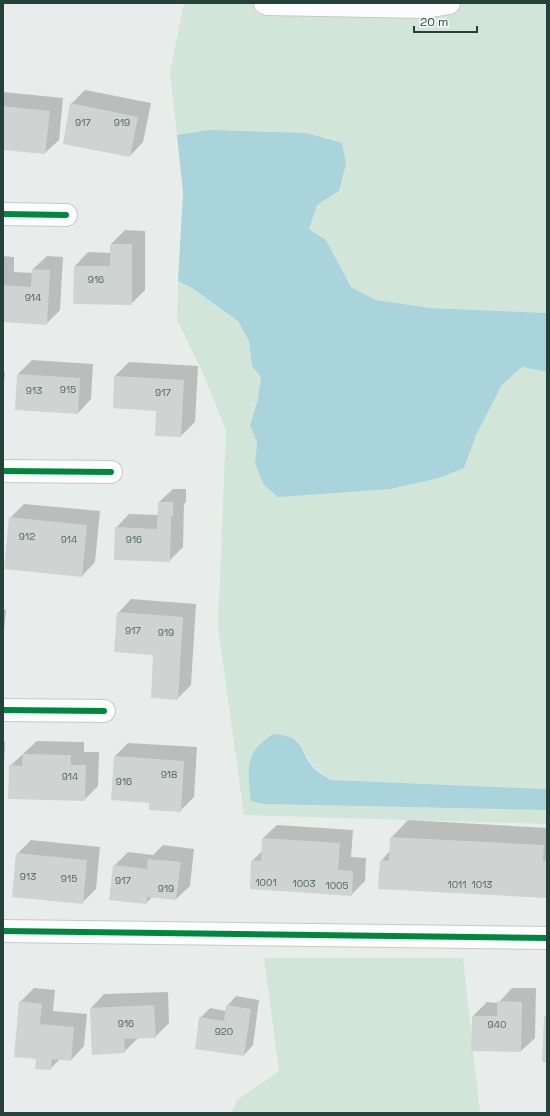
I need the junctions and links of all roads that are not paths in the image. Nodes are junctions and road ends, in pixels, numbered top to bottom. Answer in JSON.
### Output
{"nodes":[{"id":1,"x":265,"y":3,"type":"edge"},
{"id":2,"x":449,"y":3,"type":"edge"},
{"id":3,"x":3,"y":214,"type":"edge"},
{"id":4,"x":66,"y":214,"type":"dead end"},
{"id":5,"x":3,"y":471,"type":"edge"},
{"id":6,"x":111,"y":472,"type":"dead end"},
{"id":7,"x":3,"y":710,"type":"edge"},
{"id":8,"x":104,"y":711,"type":"dead end"},
{"id":9,"x":3,"y":931,"type":"edge"},
{"id":10,"x":547,"y":938,"type":"edge"}],
"edges":[{"from":1,"to":2,"type":"street"},
{"from":3,"to":4,"type":"street"},
{"from":5,"to":6,"type":"street"},
{"from":7,"to":8,"type":"street"},
{"from":9,"to":10,"type":"street"}]}
